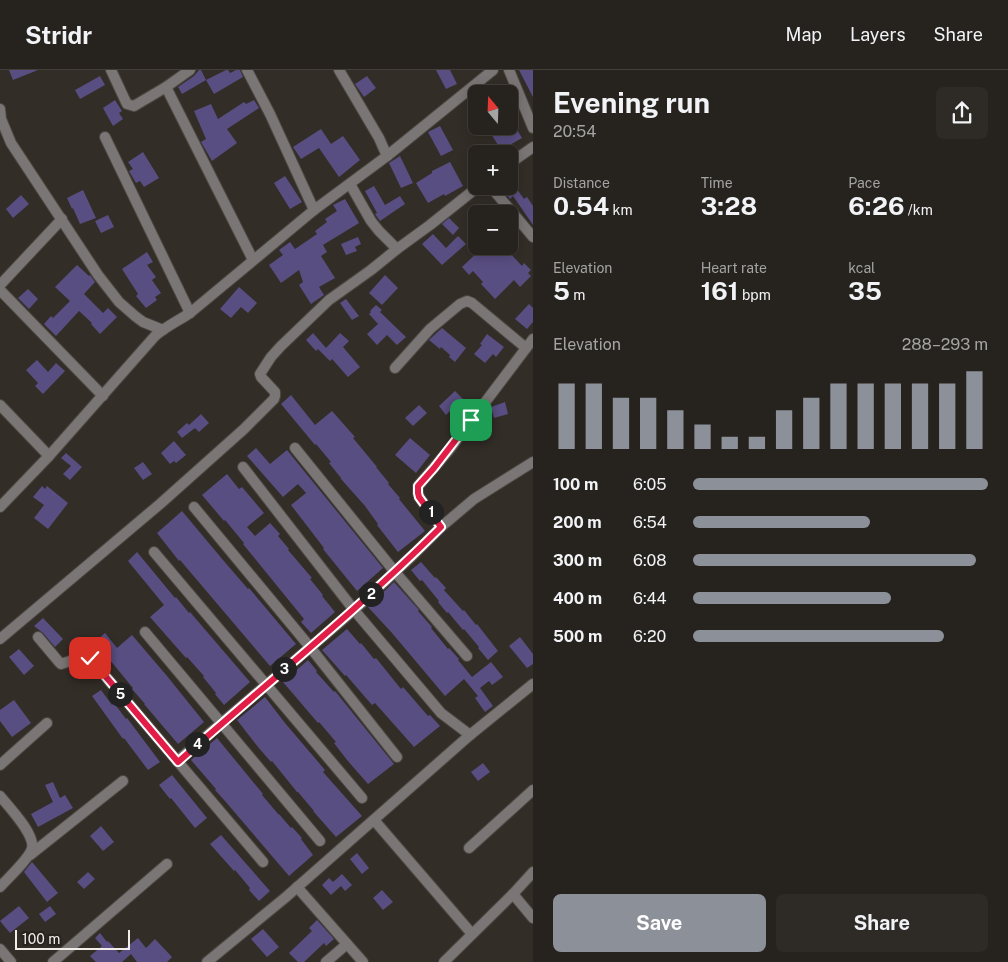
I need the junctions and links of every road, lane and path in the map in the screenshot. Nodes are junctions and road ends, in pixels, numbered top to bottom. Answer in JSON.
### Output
{"nodes":[{"id":1,"x":110,"y":70,"type":"edge"},
{"id":2,"x":190,"y":70,"type":"edge"},
{"id":3,"x":247,"y":70,"type":"edge"},
{"id":4,"x":339,"y":70,"type":"edge"},
{"id":5,"x":493,"y":70,"type":"edge"},
{"id":6,"x":509,"y":70,"type":"edge"},
{"id":7,"x":166,"y":87,"type":"junction"},
{"id":8,"x":0,"y":109,"type":"edge"},
{"id":9,"x":533,"y":128,"type":"edge"},
{"id":10,"x":105,"y":136,"type":"dead end"},
{"id":11,"x":533,"y":147,"type":"edge"},
{"id":12,"x":387,"y":156,"type":"junction"},
{"id":13,"x":518,"y":158,"type":"edge"},
{"id":14,"x":350,"y":184,"type":"junction"},
{"id":15,"x":468,"y":195,"type":"edge"},
{"id":16,"x":497,"y":195,"type":"edge"},
{"id":17,"x":314,"y":210,"type":"junction"},
{"id":18,"x":62,"y":218,"type":"junction"},
{"id":19,"x":533,"y":238,"type":"edge"},
{"id":20,"x":397,"y":248,"type":"junction"},
{"id":21,"x":253,"y":260,"type":"junction"},
{"id":22,"x":0,"y":285,"type":"edge"},
{"id":23,"x":0,"y":290,"type":"edge"},
{"id":24,"x":190,"y":313,"type":"junction"},
{"id":25,"x":162,"y":330,"type":"junction"},
{"id":26,"x":533,"y":339,"type":"edge"},
{"id":27,"x":526,"y":348,"type":"junction"},
{"id":28,"x":395,"y":368,"type":"dead end"},
{"id":29,"x":103,"y":396,"type":"junction"},
{"id":30,"x":0,"y":405,"type":"edge"},
{"id":31,"x":295,"y":448,"type":"dead end"},
{"id":32,"x":49,"y":456,"type":"junction"},
{"id":33,"x":533,"y":462,"type":"edge"},
{"id":34,"x":243,"y":467,"type":"dead end"},
{"id":35,"x":0,"y":507,"type":"edge"},
{"id":36,"x":194,"y":507,"type":"dead end"},
{"id":37,"x":441,"y":527,"type":"junction"},
{"id":38,"x":154,"y":552,"type":"dead end"},
{"id":39,"x":396,"y":572,"type":"junction"},
{"id":40,"x":354,"y":610,"type":"junction"},
{"id":41,"x":145,"y":632,"type":"dead end"},
{"id":42,"x":38,"y":637,"type":"dead end"},
{"id":43,"x":0,"y":639,"type":"edge"},
{"id":44,"x":310,"y":647,"type":"junction"},
{"id":45,"x":467,"y":656,"type":"dead end"},
{"id":46,"x":266,"y":684,"type":"junction"},
{"id":47,"x":533,"y":684,"type":"edge"},
{"id":48,"x":47,"y":723,"type":"dead end"},
{"id":49,"x":221,"y":724,"type":"junction"},
{"id":50,"x":470,"y":735,"type":"junction"},
{"id":51,"x":397,"y":757,"type":"dead end"},
{"id":52,"x":178,"y":762,"type":"junction"},
{"id":53,"x":0,"y":765,"type":"edge"},
{"id":54,"x":124,"y":781,"type":"dead end"},
{"id":55,"x":533,"y":790,"type":"edge"},
{"id":56,"x":0,"y":796,"type":"edge"},
{"id":57,"x":362,"y":798,"type":"dead end"},
{"id":58,"x":374,"y":820,"type":"junction"},
{"id":59,"x":320,"y":841,"type":"dead end"},
{"id":60,"x":469,"y":848,"type":"dead end"},
{"id":61,"x":30,"y":855,"type":"junction"},
{"id":62,"x":263,"y":862,"type":"dead end"},
{"id":63,"x":167,"y":864,"type":"dead end"},
{"id":64,"x":533,"y":872,"type":"edge"},
{"id":65,"x":0,"y":887,"type":"edge"},
{"id":66,"x":297,"y":887,"type":"junction"},
{"id":67,"x":512,"y":894,"type":"junction"},
{"id":68,"x":533,"y":918,"type":"edge"},
{"id":69,"x":472,"y":934,"type":"junction"},
{"id":70,"x":347,"y":944,"type":"junction"},
{"id":71,"x":0,"y":950,"type":"edge"},
{"id":72,"x":11,"y":962,"type":"edge"},
{"id":73,"x":53,"y":962,"type":"edge"},
{"id":74,"x":207,"y":962,"type":"edge"},
{"id":75,"x":326,"y":962,"type":"edge"},
{"id":76,"x":363,"y":962,"type":"edge"},
{"id":77,"x":445,"y":962,"type":"edge"}],
"edges":[{"from":1,"to":7,"type":"street"},
{"from":2,"to":7,"type":"street"},
{"from":3,"to":17,"type":"street"},
{"from":4,"to":12,"type":"street"},
{"from":5,"to":12,"type":"street"},
{"from":6,"to":9,"type":"street"},
{"from":7,"to":21,"type":"street"},
{"from":8,"to":18,"type":"street"},
{"from":10,"to":24,"type":"street"},
{"from":11,"to":13,"type":"street"},
{"from":12,"to":14,"type":"street"},
{"from":14,"to":17,"type":"street"},
{"from":14,"to":20,"type":"street"},
{"from":15,"to":20,"type":"street"},
{"from":16,"to":19,"type":"street"},
{"from":17,"to":21,"type":"street"},
{"from":18,"to":22,"type":"street"},
{"from":18,"to":25,"type":"street"},
{"from":20,"to":43,"type":"street"},
{"from":21,"to":24,"type":"street"},
{"from":23,"to":29,"type":"street"},
{"from":24,"to":25,"type":"street"},
{"from":25,"to":29,"type":"street"},
{"from":26,"to":27,"type":"street"},
{"from":27,"to":28,"type":"street"},
{"from":27,"to":37,"type":"street"},
{"from":29,"to":32,"type":"street"},
{"from":30,"to":32,"type":"street"},
{"from":31,"to":39,"type":"street"},
{"from":32,"to":35,"type":"street"},
{"from":33,"to":37,"type":"street"},
{"from":34,"to":40,"type":"street"},
{"from":36,"to":44,"type":"street"},
{"from":37,"to":39,"type":"street"},
{"from":38,"to":46,"type":"street"},
{"from":39,"to":40,"type":"street"},
{"from":39,"to":45,"type":"street"},
{"from":40,"to":44,"type":"street"},
{"from":40,"to":50,"type":"street"},
{"from":41,"to":49,"type":"street"},
{"from":42,"to":52,"type":"street"},
{"from":44,"to":46,"type":"street"},
{"from":44,"to":51,"type":"street"},
{"from":46,"to":49,"type":"street"},
{"from":46,"to":57,"type":"street"},
{"from":47,"to":50,"type":"street"},
{"from":48,"to":53,"type":"street"},
{"from":49,"to":52,"type":"street"},
{"from":49,"to":59,"type":"street"},
{"from":50,"to":58,"type":"street"},
{"from":52,"to":62,"type":"street"},
{"from":54,"to":61,"type":"street"},
{"from":55,"to":60,"type":"street"},
{"from":56,"to":61,"type":"street"},
{"from":58,"to":66,"type":"street"},
{"from":58,"to":69,"type":"street"},
{"from":61,"to":65,"type":"street"},
{"from":63,"to":73,"type":"street"},
{"from":64,"to":67,"type":"street"},
{"from":66,"to":70,"type":"street"},
{"from":66,"to":74,"type":"street"},
{"from":67,"to":68,"type":"street"},
{"from":67,"to":69,"type":"street"},
{"from":69,"to":77,"type":"street"},
{"from":70,"to":75,"type":"street"},
{"from":70,"to":76,"type":"street"},
{"from":71,"to":72,"type":"street"}]}
